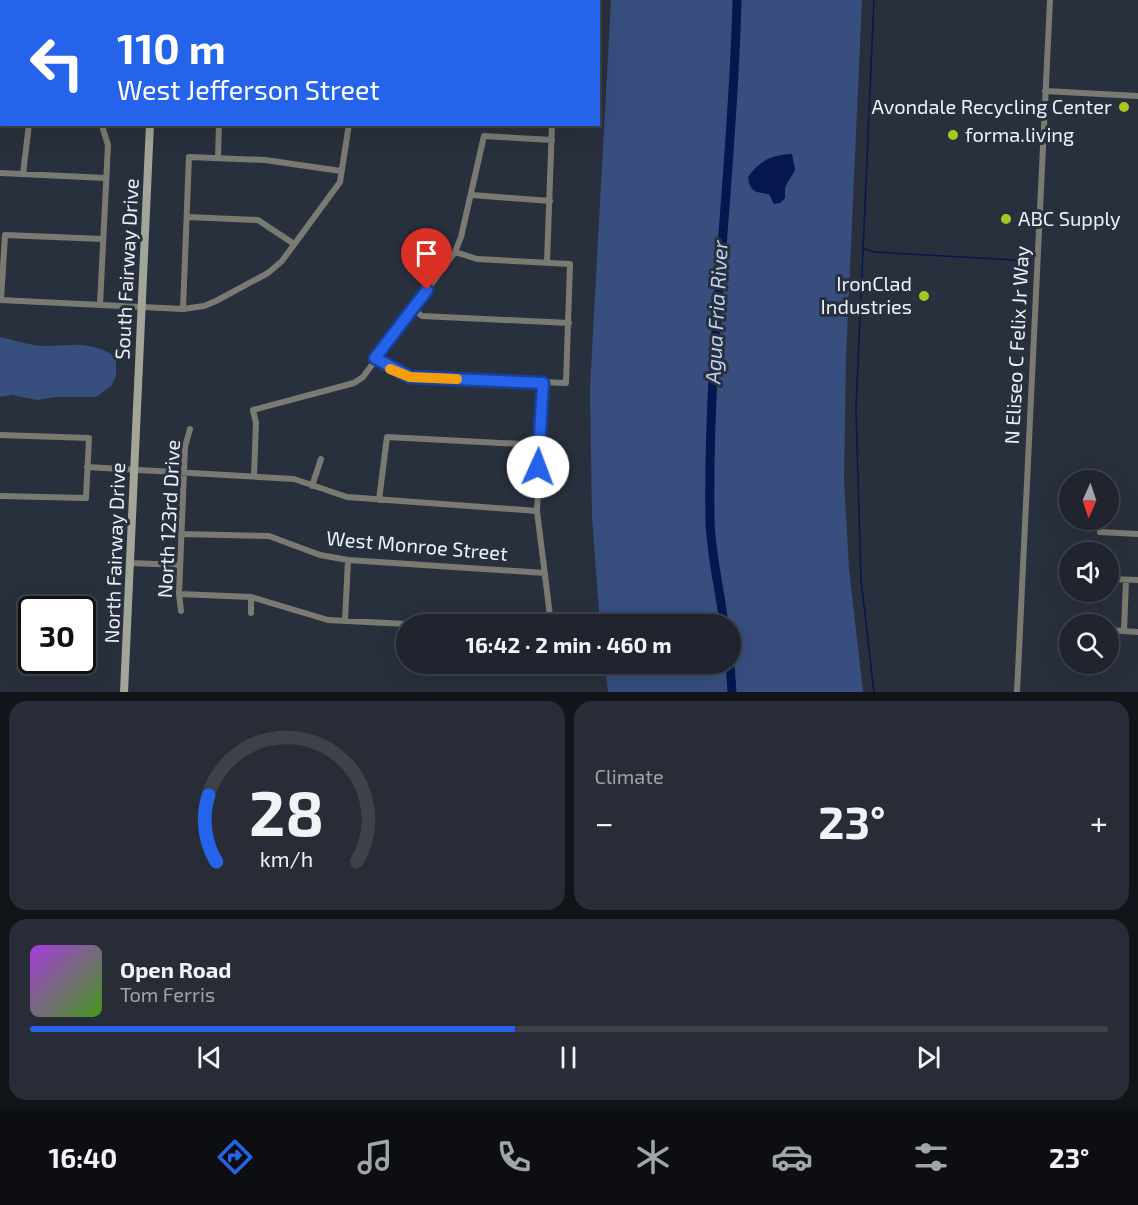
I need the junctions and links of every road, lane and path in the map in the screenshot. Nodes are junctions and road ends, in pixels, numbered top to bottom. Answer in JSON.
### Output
{"nodes":[{"id":1,"x":1050,"y":0,"type":"edge"},
{"id":2,"x":1046,"y":91,"type":"junction"},
{"id":3,"x":1138,"y":96,"type":"edge"},
{"id":4,"x":29,"y":126,"type":"edge"},
{"id":5,"x":150,"y":126,"type":"edge"},
{"id":6,"x":219,"y":126,"type":"edge"},
{"id":7,"x":349,"y":126,"type":"edge"},
{"id":8,"x":552,"y":126,"type":"edge"},
{"id":9,"x":103,"y":129,"type":"dead end"},
{"id":10,"x":552,"y":140,"type":"junction"},
{"id":11,"x":218,"y":157,"type":"junction"},
{"id":12,"x":341,"y":171,"type":"junction"},
{"id":13,"x":0,"y":173,"type":"edge"},
{"id":14,"x":23,"y":174,"type":"junction"},
{"id":15,"x":106,"y":178,"type":"junction"},
{"id":16,"x":472,"y":195,"type":"junction"},
{"id":17,"x":550,"y":201,"type":"junction"},
{"id":18,"x":187,"y":217,"type":"junction"},
{"id":19,"x":103,"y":239,"type":"junction"},
{"id":20,"x":294,"y":244,"type":"junction"},
{"id":21,"x":455,"y":252,"type":"junction"},
{"id":22,"x":547,"y":262,"type":"junction"},
{"id":23,"x":1,"y":300,"type":"edge"},
{"id":24,"x":100,"y":305,"type":"junction"},
{"id":25,"x":142,"y":307,"type":"junction"},
{"id":26,"x":183,"y":309,"type":"junction"},
{"id":27,"x":413,"y":309,"type":"junction"},
{"id":28,"x":569,"y":323,"type":"junction"},
{"id":29,"x":375,"y":358,"type":"junction"},
{"id":30,"x":543,"y":383,"type":"junction"},
{"id":31,"x":137,"y":414,"type":"joint"},
{"id":32,"x":190,"y":429,"type":"dead end"},
{"id":33,"x":0,"y":435,"type":"edge"},
{"id":34,"x":539,"y":445,"type":"junction"},
{"id":35,"x":321,"y":459,"type":"dead end"},
{"id":36,"x":87,"y":467,"type":"junction"},
{"id":37,"x":135,"y":471,"type":"junction"},
{"id":38,"x":184,"y":473,"type":"junction"},
{"id":39,"x":254,"y":476,"type":"junction"},
{"id":40,"x":312,"y":486,"type":"junction"},
{"id":41,"x":0,"y":496,"type":"edge"},
{"id":42,"x":379,"y":500,"type":"junction"},
{"id":43,"x":537,"y":511,"type":"junction"},
{"id":44,"x":1100,"y":532,"type":"dead end"},
{"id":45,"x":181,"y":534,"type":"junction"},
{"id":46,"x":1138,"y":534,"type":"edge"},
{"id":47,"x":348,"y":560,"type":"junction"},
{"id":48,"x":130,"y":563,"type":"junction"},
{"id":49,"x":180,"y":565,"type":"junction"},
{"id":50,"x":545,"y":573,"type":"junction"},
{"id":51,"x":1119,"y":580,"type":"edge"},
{"id":52,"x":1126,"y":580,"type":"junction"},
{"id":53,"x":1138,"y":580,"type":"edge"},
{"id":54,"x":179,"y":594,"type":"junction"},
{"id":55,"x":251,"y":597,"type":"junction"},
{"id":56,"x":181,"y":611,"type":"dead end"},
{"id":57,"x":251,"y":613,"type":"dead end"},
{"id":58,"x":550,"y":614,"type":"edge"},
{"id":59,"x":345,"y":621,"type":"junction"},
{"id":60,"x":396,"y":624,"type":"edge"},
{"id":61,"x":1119,"y":631,"type":"edge"},
{"id":62,"x":1124,"y":631,"type":"junction"},
{"id":63,"x":1138,"y":632,"type":"edge"},
{"id":64,"x":124,"y":692,"type":"edge"},
{"id":65,"x":1017,"y":692,"type":"edge"}],
"edges":[{"from":1,"to":2,"type":"street","name":"N Eliseo C Felix Jr Way"},
{"from":2,"to":3,"type":"street"},
{"from":2,"to":65,"type":"street","name":"N Eliseo C Felix Jr Way"},
{"from":4,"to":14,"type":"street"},
{"from":5,"to":25,"type":"street","name":"South Fairway Drive"},
{"from":6,"to":11,"type":"street"},
{"from":7,"to":12,"type":"street"},
{"from":8,"to":10,"type":"street"},
{"from":9,"to":15,"type":"street"},
{"from":10,"to":16,"type":"street"},
{"from":10,"to":17,"type":"street"},
{"from":11,"to":12,"type":"street"},
{"from":11,"to":18,"type":"street"},
{"from":12,"to":20,"type":"street"},
{"from":13,"to":14,"type":"street"},
{"from":14,"to":15,"type":"street"},
{"from":15,"to":19,"type":"street"},
{"from":16,"to":17,"type":"street"},
{"from":16,"to":21,"type":"street"},
{"from":17,"to":22,"type":"street"},
{"from":18,"to":20,"type":"street"},
{"from":18,"to":26,"type":"street"},
{"from":19,"to":23,"type":"street"},
{"from":19,"to":24,"type":"street"},
{"from":20,"to":26,"type":"street"},
{"from":21,"to":22,"type":"street"},
{"from":21,"to":27,"type":"street"},
{"from":22,"to":28,"type":"street"},
{"from":23,"to":24,"type":"street"},
{"from":24,"to":25,"type":"street"},
{"from":25,"to":26,"type":"street"},
{"from":25,"to":31,"type":"street","name":"South Fairway Drive"},
{"from":27,"to":28,"type":"street"},
{"from":27,"to":29,"type":"street"},
{"from":28,"to":30,"type":"street"},
{"from":29,"to":30,"type":"street"},
{"from":29,"to":39,"type":"street"},
{"from":30,"to":34,"type":"street"},
{"from":31,"to":37,"type":"street","name":"North Fairway Drive"},
{"from":32,"to":38,"type":"street","name":"North 123rd Drive"},
{"from":33,"to":36,"type":"street"},
{"from":34,"to":42,"type":"street"},
{"from":34,"to":43,"type":"street"},
{"from":35,"to":40,"type":"street"},
{"from":36,"to":37,"type":"street"},
{"from":36,"to":41,"type":"street"},
{"from":37,"to":38,"type":"street"},
{"from":37,"to":48,"type":"street","name":"North Fairway Drive"},
{"from":38,"to":39,"type":"street"},
{"from":38,"to":45,"type":"street","name":"North 123rd Drive"},
{"from":39,"to":40,"type":"street"},
{"from":40,"to":42,"type":"street"},
{"from":42,"to":43,"type":"street"},
{"from":43,"to":50,"type":"street"},
{"from":44,"to":46,"type":"street"},
{"from":45,"to":47,"type":"street","name":"West Monroe Street"},
{"from":45,"to":49,"type":"street","name":"North 123rd Drive"},
{"from":47,"to":50,"type":"street","name":"West Monroe Street"},
{"from":47,"to":59,"type":"street"},
{"from":48,"to":49,"type":"street"},
{"from":48,"to":64,"type":"street","name":"North Fairway Drive"},
{"from":49,"to":54,"type":"street","name":"North 123rd Drive"},
{"from":50,"to":58,"type":"street"},
{"from":51,"to":52,"type":"street"},
{"from":52,"to":53,"type":"street"},
{"from":52,"to":62,"type":"street"},
{"from":54,"to":55,"type":"street"},
{"from":54,"to":56,"type":"street","name":"North 123rd Drive"},
{"from":55,"to":57,"type":"street"},
{"from":55,"to":59,"type":"street"},
{"from":59,"to":60,"type":"street"},
{"from":61,"to":62,"type":"street"},
{"from":62,"to":63,"type":"street"}]}
